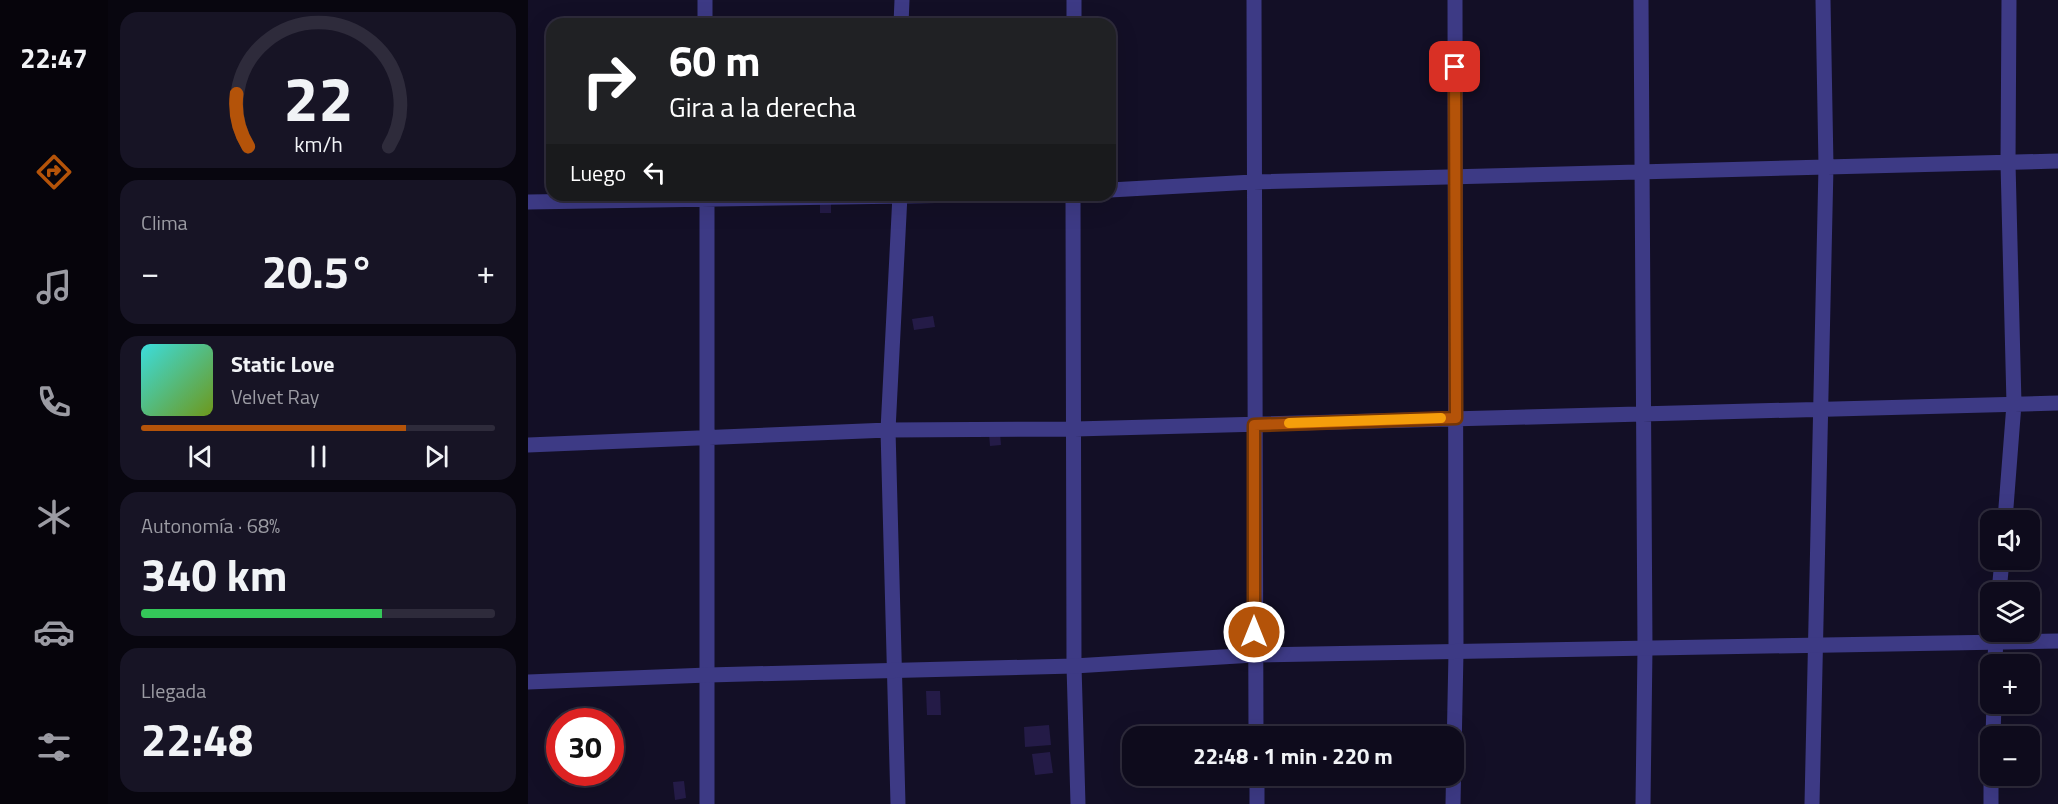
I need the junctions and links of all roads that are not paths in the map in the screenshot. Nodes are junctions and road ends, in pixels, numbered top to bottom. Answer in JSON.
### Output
{"nodes":[{"id":1,"x":705,"y":0,"type":"edge"},
{"id":2,"x":902,"y":0,"type":"edge"},
{"id":3,"x":1074,"y":0,"type":"edge"},
{"id":4,"x":1254,"y":0,"type":"edge"},
{"id":5,"x":1455,"y":0,"type":"edge"},
{"id":6,"x":1641,"y":0,"type":"edge"},
{"id":7,"x":1823,"y":0,"type":"edge"},
{"id":8,"x":2009,"y":0,"type":"edge"},
{"id":9,"x":705,"y":18,"type":"edge"},
{"id":10,"x":902,"y":18,"type":"edge"},
{"id":11,"x":1074,"y":18,"type":"edge"},
{"id":12,"x":2058,"y":161,"type":"edge"},
{"id":13,"x":2008,"y":163,"type":"junction"},
{"id":14,"x":1826,"y":166,"type":"junction"},
{"id":15,"x":1642,"y":173,"type":"junction"},
{"id":16,"x":1455,"y":178,"type":"junction"},
{"id":17,"x":1253,"y":182,"type":"junction"},
{"id":18,"x":1116,"y":190,"type":"edge"},
{"id":19,"x":564,"y":201,"type":"edge"},
{"id":20,"x":707,"y":201,"type":"edge"},
{"id":21,"x":900,"y":201,"type":"edge"},
{"id":22,"x":1073,"y":201,"type":"edge"},
{"id":23,"x":528,"y":202,"type":"edge"},
{"id":24,"x":2058,"y":403,"type":"edge"},
{"id":25,"x":2014,"y":404,"type":"junction"},
{"id":26,"x":1820,"y":409,"type":"junction"},
{"id":27,"x":1643,"y":413,"type":"junction"},
{"id":28,"x":1456,"y":418,"type":"junction"},
{"id":29,"x":1254,"y":425,"type":"junction"},
{"id":30,"x":1075,"y":429,"type":"junction"},
{"id":31,"x":888,"y":430,"type":"junction"},
{"id":32,"x":707,"y":438,"type":"junction"},
{"id":33,"x":528,"y":445,"type":"edge"},
{"id":34,"x":2006,"y":510,"type":"edge"},
{"id":35,"x":1980,"y":638,"type":"edge"},
{"id":36,"x":2040,"y":640,"type":"edge"},
{"id":37,"x":2058,"y":641,"type":"edge"},
{"id":38,"x":1816,"y":645,"type":"junction"},
{"id":39,"x":1645,"y":648,"type":"junction"},
{"id":40,"x":1456,"y":652,"type":"junction"},
{"id":41,"x":1254,"y":655,"type":"junction"},
{"id":42,"x":1074,"y":666,"type":"junction"},
{"id":43,"x":895,"y":670,"type":"junction"},
{"id":44,"x":708,"y":675,"type":"junction"},
{"id":45,"x":528,"y":682,"type":"edge"},
{"id":46,"x":1256,"y":726,"type":"edge"},
{"id":47,"x":1257,"y":786,"type":"edge"},
{"id":48,"x":1991,"y":786,"type":"edge"},
{"id":49,"x":707,"y":804,"type":"edge"},
{"id":50,"x":898,"y":804,"type":"edge"},
{"id":51,"x":1078,"y":804,"type":"edge"},
{"id":52,"x":1257,"y":804,"type":"edge"},
{"id":53,"x":1453,"y":804,"type":"edge"},
{"id":54,"x":1643,"y":804,"type":"edge"},
{"id":55,"x":1812,"y":804,"type":"edge"},
{"id":56,"x":1991,"y":804,"type":"edge"}],
"edges":[{"from":1,"to":9,"type":"street"},
{"from":2,"to":10,"type":"street"},
{"from":3,"to":11,"type":"street"},
{"from":4,"to":17,"type":"street"},
{"from":5,"to":16,"type":"street"},
{"from":6,"to":15,"type":"street"},
{"from":7,"to":14,"type":"street"},
{"from":8,"to":13,"type":"street"},
{"from":12,"to":13,"type":"street"},
{"from":13,"to":14,"type":"street"},
{"from":13,"to":25,"type":"street"},
{"from":14,"to":15,"type":"street"},
{"from":14,"to":26,"type":"street"},
{"from":15,"to":16,"type":"street"},
{"from":15,"to":27,"type":"street"},
{"from":16,"to":17,"type":"street"},
{"from":16,"to":28,"type":"street"},
{"from":17,"to":18,"type":"street"},
{"from":17,"to":29,"type":"street"},
{"from":19,"to":23,"type":"street"},
{"from":20,"to":32,"type":"street"},
{"from":21,"to":31,"type":"street"},
{"from":22,"to":30,"type":"street"},
{"from":24,"to":25,"type":"street"},
{"from":25,"to":26,"type":"street"},
{"from":25,"to":34,"type":"street"},
{"from":26,"to":27,"type":"street"},
{"from":26,"to":38,"type":"street"},
{"from":27,"to":28,"type":"street"},
{"from":27,"to":39,"type":"street"},
{"from":28,"to":29,"type":"street"},
{"from":28,"to":40,"type":"street"},
{"from":29,"to":30,"type":"street"},
{"from":29,"to":41,"type":"street"},
{"from":30,"to":31,"type":"street"},
{"from":30,"to":42,"type":"street"},
{"from":31,"to":32,"type":"street"},
{"from":31,"to":43,"type":"street"},
{"from":32,"to":33,"type":"street"},
{"from":32,"to":44,"type":"street"},
{"from":35,"to":38,"type":"street"},
{"from":36,"to":37,"type":"street"},
{"from":38,"to":39,"type":"street"},
{"from":38,"to":55,"type":"street"},
{"from":39,"to":40,"type":"street"},
{"from":39,"to":54,"type":"street"},
{"from":40,"to":41,"type":"street"},
{"from":40,"to":53,"type":"street"},
{"from":41,"to":42,"type":"street"},
{"from":41,"to":46,"type":"street"},
{"from":42,"to":43,"type":"street"},
{"from":42,"to":51,"type":"street"},
{"from":43,"to":44,"type":"street"},
{"from":43,"to":50,"type":"street"},
{"from":44,"to":45,"type":"street"},
{"from":44,"to":49,"type":"street"},
{"from":47,"to":52,"type":"street"},
{"from":48,"to":56,"type":"street"}]}
